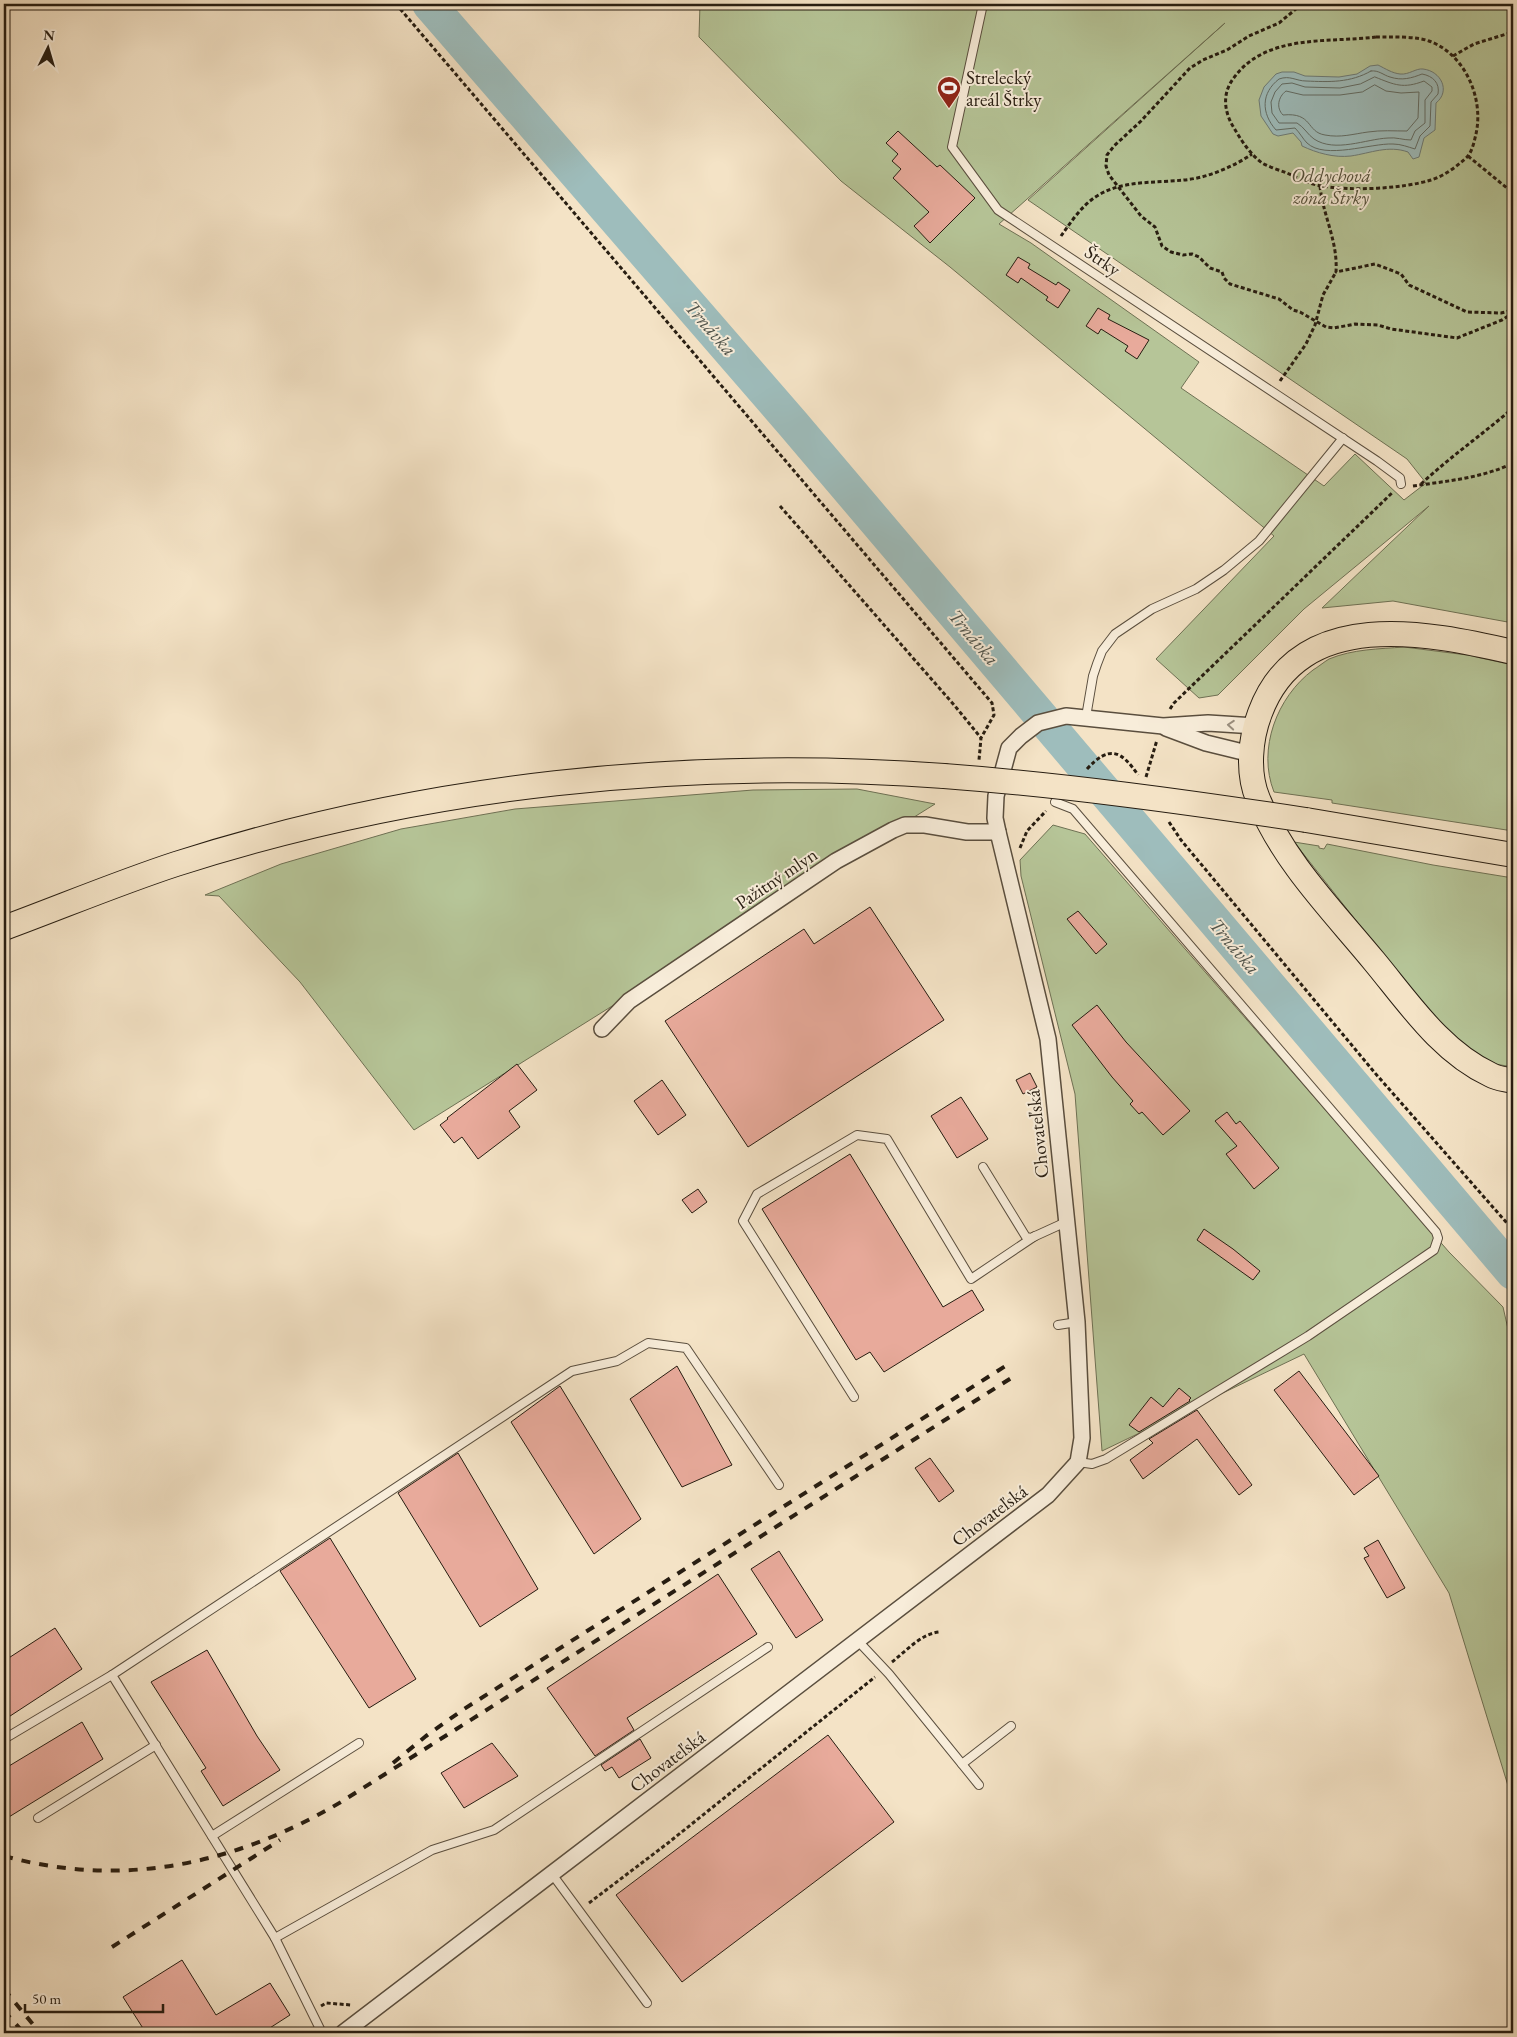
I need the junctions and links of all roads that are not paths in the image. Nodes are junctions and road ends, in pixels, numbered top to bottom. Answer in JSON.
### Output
{"nodes":[{"id":1,"x":983,"y":4,"type":"edge"},
{"id":2,"x":1342,"y":438,"type":"junction"},
{"id":3,"x":1401,"y":484,"type":"road end"},
{"id":4,"x":1513,"y":652,"type":"edge"},
{"id":5,"x":1086,"y":717,"type":"junction"},
{"id":6,"x":1165,"y":720,"type":"junction"},
{"id":7,"x":1255,"y":726,"type":"junction"},
{"id":8,"x":1251,"y":754,"type":"junction"},
{"id":9,"x":1055,"y":802,"type":"road end"},
{"id":10,"x":998,"y":832,"type":"junction"},
{"id":11,"x":1513,"y":855,"type":"edge"},
{"id":12,"x":6,"y":928,"type":"edge"},
{"id":13,"x":602,"y":1029,"type":"dead end"},
{"id":14,"x":1513,"y":1081,"type":"edge"},
{"id":15,"x":983,"y":1167,"type":"dead end"},
{"id":16,"x":1066,"y":1222,"type":"junction"},
{"id":17,"x":1035,"y":1236,"type":"junction"},
{"id":18,"x":1077,"y":1322,"type":"junction"},
{"id":19,"x":1058,"y":1326,"type":"dead end"},
{"id":20,"x":854,"y":1397,"type":"dead end"},
{"id":21,"x":1078,"y":1462,"type":"junction"},
{"id":22,"x":779,"y":1485,"type":"dead end"},
{"id":23,"x":858,"y":1641,"type":"junction"},
{"id":24,"x":768,"y":1646,"type":"dead end"},
{"id":25,"x":112,"y":1675,"type":"junction"},
{"id":26,"x":1012,"y":1726,"type":"dead end"},
{"id":27,"x":4,"y":1739,"type":"edge"},
{"id":28,"x":359,"y":1743,"type":"dead end"},
{"id":29,"x":156,"y":1745,"type":"junction"},
{"id":30,"x":962,"y":1764,"type":"junction"},
{"id":31,"x":979,"y":1785,"type":"dead end"},
{"id":32,"x":38,"y":1818,"type":"dead end"},
{"id":33,"x":212,"y":1836,"type":"junction"},
{"id":34,"x":552,"y":1874,"type":"junction"},
{"id":35,"x":275,"y":1938,"type":"junction"},
{"id":36,"x":647,"y":2003,"type":"dead end"},
{"id":37,"x":322,"y":2033,"type":"edge"},
{"id":38,"x":343,"y":2033,"type":"edge"}],
"edges":[{"from":1,"to":2,"type":"lane","name":"Štrky"},
{"from":2,"to":3,"type":"lane","name":"Štrky"},
{"from":2,"to":5,"type":"lane"},
{"from":4,"to":7,"type":"main road"},
{"from":5,"to":6,"type":"street"},
{"from":5,"to":10,"type":"street","name":"Chovateľská"},
{"from":7,"to":6,"type":"street","one_way":true},
{"from":6,"to":8,"type":"street"},
{"from":7,"to":8,"type":"main road"},
{"from":8,"to":14,"type":"main road"},
{"from":9,"to":21,"type":"lane"},
{"from":10,"to":13,"type":"street","name":"Pažitný mlyn"},
{"from":10,"to":16,"type":"street","name":"Chovateľská"},
{"from":11,"to":12,"type":"main road","bridge":true},
{"from":15,"to":17,"type":"lane"},
{"from":16,"to":17,"type":"lane"},
{"from":16,"to":18,"type":"street","name":"Chovateľská"},
{"from":17,"to":20,"type":"lane"},
{"from":18,"to":19,"type":"lane"},
{"from":18,"to":21,"type":"street","name":"Chovateľská"},
{"from":21,"to":23,"type":"street","name":"Chovateľská"},
{"from":22,"to":25,"type":"lane"},
{"from":23,"to":30,"type":"lane"},
{"from":23,"to":34,"type":"street","name":"Chovateľská"},
{"from":24,"to":35,"type":"lane"},
{"from":25,"to":27,"type":"lane"},
{"from":25,"to":29,"type":"lane"},
{"from":26,"to":30,"type":"lane"},
{"from":28,"to":33,"type":"lane"},
{"from":29,"to":32,"type":"lane"},
{"from":29,"to":33,"type":"lane"},
{"from":30,"to":31,"type":"lane"},
{"from":33,"to":35,"type":"lane"},
{"from":34,"to":36,"type":"lane"},
{"from":34,"to":38,"type":"street","name":"Chovateľská"},
{"from":35,"to":37,"type":"lane"}]}
